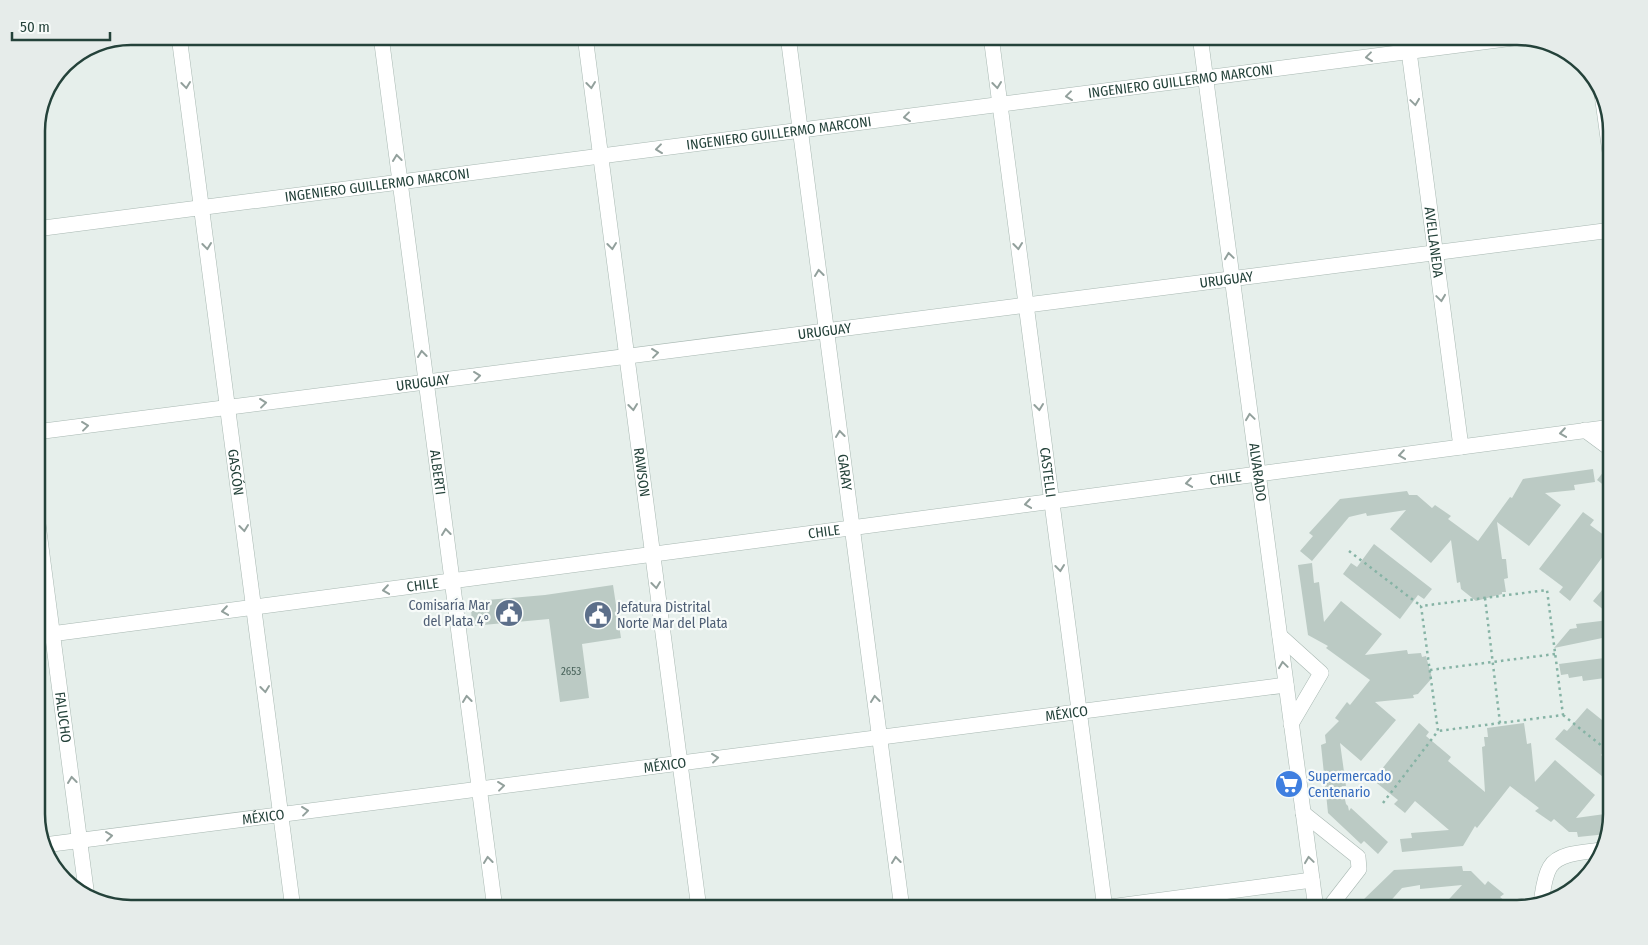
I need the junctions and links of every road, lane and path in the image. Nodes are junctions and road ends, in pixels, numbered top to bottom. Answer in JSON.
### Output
{"nodes":[{"id":1,"x":180,"y":45,"type":"edge"},
{"id":2,"x":382,"y":45,"type":"edge"},
{"id":3,"x":586,"y":45,"type":"edge"},
{"id":4,"x":789,"y":45,"type":"edge"},
{"id":5,"x":992,"y":45,"type":"edge"},
{"id":6,"x":1201,"y":45,"type":"edge"},
{"id":7,"x":1408,"y":45,"type":"edge"},
{"id":8,"x":1461,"y":45,"type":"edge"},
{"id":9,"x":1409,"y":52,"type":"junction"},
{"id":10,"x":1205,"y":78,"type":"junction"},
{"id":11,"x":1000,"y":105,"type":"junction"},
{"id":12,"x":801,"y":130,"type":"junction"},
{"id":13,"x":600,"y":156,"type":"junction"},
{"id":14,"x":400,"y":182,"type":"junction"},
{"id":15,"x":202,"y":208,"type":"junction"},
{"id":16,"x":45,"y":228,"type":"edge"},
{"id":17,"x":1603,"y":231,"type":"edge"},
{"id":18,"x":1435,"y":253,"type":"junction"},
{"id":19,"x":1232,"y":279,"type":"junction"},
{"id":20,"x":1026,"y":305,"type":"junction"},
{"id":21,"x":827,"y":331,"type":"junction"},
{"id":22,"x":626,"y":356,"type":"junction"},
{"id":23,"x":426,"y":382,"type":"junction"},
{"id":24,"x":228,"y":408,"type":"junction"},
{"id":25,"x":1603,"y":428,"type":"edge"},
{"id":26,"x":1585,"y":430,"type":"junction"},
{"id":27,"x":45,"y":431,"type":"edge"},
{"id":28,"x":1603,"y":443,"type":"edge"},
{"id":29,"x":1461,"y":447,"type":"junction"},
{"id":30,"x":1258,"y":474,"type":"junction"},
{"id":31,"x":1051,"y":501,"type":"junction"},
{"id":32,"x":852,"y":528,"type":"junction"},
{"id":33,"x":1349,"y":551,"type":"dead end"},
{"id":34,"x":652,"y":554,"type":"junction"},
{"id":35,"x":45,"y":575,"type":"edge"},
{"id":36,"x":452,"y":581,"type":"junction"},
{"id":37,"x":1485,"y":598,"type":"junction"},
{"id":38,"x":1421,"y":606,"type":"junction"},
{"id":39,"x":254,"y":607,"type":"junction"},
{"id":40,"x":53,"y":634,"type":"junction"},
{"id":41,"x":45,"y":635,"type":"edge"},
{"id":42,"x":1280,"y":636,"type":"junction"},
{"id":43,"x":1555,"y":654,"type":"junction"},
{"id":44,"x":1492,"y":662,"type":"junction"},
{"id":45,"x":1430,"y":670,"type":"junction"},
{"id":46,"x":1286,"y":685,"type":"junction"},
{"id":47,"x":1079,"y":712,"type":"junction"},
{"id":48,"x":1563,"y":715,"type":"junction"},
{"id":49,"x":1500,"y":723,"type":"junction"},
{"id":50,"x":1291,"y":724,"type":"junction"},
{"id":51,"x":1438,"y":731,"type":"junction"},
{"id":52,"x":880,"y":737,"type":"junction"},
{"id":53,"x":1603,"y":747,"type":"edge"},
{"id":54,"x":680,"y":763,"type":"junction"},
{"id":55,"x":479,"y":789,"type":"junction"},
{"id":56,"x":1382,"y":803,"type":"dead end"},
{"id":57,"x":1303,"y":813,"type":"junction"},
{"id":58,"x":281,"y":814,"type":"junction"},
{"id":59,"x":80,"y":840,"type":"junction"},
{"id":60,"x":51,"y":844,"type":"edge"},
{"id":61,"x":1594,"y":851,"type":"edge"},
{"id":62,"x":1312,"y":880,"type":"junction"},
{"id":63,"x":86,"y":887,"type":"edge"},
{"id":64,"x":1542,"y":896,"type":"edge"},
{"id":65,"x":292,"y":900,"type":"edge"},
{"id":66,"x":494,"y":900,"type":"edge"},
{"id":67,"x":698,"y":900,"type":"edge"},
{"id":68,"x":901,"y":900,"type":"edge"},
{"id":69,"x":1100,"y":900,"type":"edge"},
{"id":70,"x":1161,"y":900,"type":"edge"},
{"id":71,"x":1315,"y":900,"type":"edge"},
{"id":72,"x":1335,"y":900,"type":"edge"}],
"edges":[{"from":1,"to":15,"type":"street","name":"GASCÓN","one_way":true},
{"from":14,"to":2,"type":"street","name":"ALBERTI","one_way":true},
{"from":3,"to":13,"type":"street","name":"RAWSON","one_way":true},
{"from":4,"to":12,"type":"street","name":"GARAY"},
{"from":5,"to":11,"type":"street","name":"CASTELLI","one_way":true},
{"from":6,"to":10,"type":"street","name":"ALVARADO"},
{"from":7,"to":9,"type":"street","name":"AVELLANEDA"},
{"from":8,"to":9,"type":"street","name":"INGENIERO GUILLERMO MARCONI"},
{"from":9,"to":10,"type":"street","name":"INGENIERO GUILLERMO MARCONI","one_way":true},
{"from":9,"to":18,"type":"street","name":"AVELLANEDA","one_way":true},
{"from":10,"to":11,"type":"street","name":"INGENIERO GUILLERMO MARCONI","one_way":true},
{"from":19,"to":10,"type":"street","name":"ALVARADO","one_way":true},
{"from":11,"to":12,"type":"street","name":"INGENIERO GUILLERMO MARCONI","one_way":true},
{"from":11,"to":20,"type":"street","name":"CASTELLI","one_way":true},
{"from":12,"to":13,"type":"street","name":"INGENIERO GUILLERMO MARCONI","one_way":true},
{"from":21,"to":12,"type":"street","name":"GARAY","one_way":true},
{"from":13,"to":14,"type":"street","name":"INGENIERO GUILLERMO MARCONI"},
{"from":13,"to":22,"type":"street","name":"RAWSON","one_way":true},
{"from":14,"to":15,"type":"street","name":"INGENIERO GUILLERMO MARCONI"},
{"from":23,"to":14,"type":"street","name":"ALBERTI","one_way":true},
{"from":15,"to":16,"type":"street","name":"INGENIERO GUILLERMO MARCONI"},
{"from":15,"to":24,"type":"street","name":"GASCÓN","one_way":true},
{"from":17,"to":18,"type":"street","name":"URUGUAY"},
{"from":18,"to":19,"type":"street","name":"URUGUAY"},
{"from":18,"to":29,"type":"street","name":"AVELLANEDA","one_way":true},
{"from":19,"to":20,"type":"street","name":"URUGUAY"},
{"from":30,"to":19,"type":"street","name":"ALVARADO","one_way":true},
{"from":20,"to":21,"type":"street","name":"URUGUAY"},
{"from":20,"to":31,"type":"street","name":"CASTELLI","one_way":true},
{"from":22,"to":21,"type":"street","name":"URUGUAY","one_way":true},
{"from":32,"to":21,"type":"street","name":"GARAY","one_way":true},
{"from":23,"to":22,"type":"street","name":"URUGUAY","one_way":true},
{"from":22,"to":34,"type":"street","name":"RAWSON","one_way":true},
{"from":24,"to":23,"type":"street","name":"URUGUAY","one_way":true},
{"from":36,"to":23,"type":"street","name":"ALBERTI","one_way":true},
{"from":27,"to":24,"type":"street","name":"URUGUAY","one_way":true},
{"from":24,"to":39,"type":"street","name":"GASCÓN","one_way":true},
{"from":25,"to":26,"type":"street","name":"CHILE"},
{"from":26,"to":28,"type":"street"},
{"from":26,"to":29,"type":"street","name":"CHILE","one_way":true},
{"from":29,"to":30,"type":"street","name":"CHILE","one_way":true},
{"from":30,"to":31,"type":"street","name":"CHILE","one_way":true},
{"from":30,"to":42,"type":"street","name":"ALVARADO"},
{"from":31,"to":32,"type":"street","name":"CHILE","one_way":true},
{"from":31,"to":47,"type":"street","name":"CASTELLI","one_way":true},
{"from":32,"to":34,"type":"street","name":"CHILE"},
{"from":52,"to":32,"type":"street","name":"GARAY","one_way":true},
{"from":33,"to":38,"type":"path"},
{"from":34,"to":36,"type":"street","name":"CHILE"},
{"from":34,"to":54,"type":"street","name":"RAWSON","one_way":true},
{"from":35,"to":40,"type":"street","name":"FALUCHO"},
{"from":36,"to":39,"type":"street","name":"CHILE","one_way":true},
{"from":55,"to":36,"type":"street","name":"ALBERTI","one_way":true},
{"from":37,"to":38,"type":"path"},
{"from":37,"to":43,"type":"path"},
{"from":37,"to":44,"type":"path"},
{"from":38,"to":45,"type":"path"},
{"from":39,"to":40,"type":"street","name":"CHILE","one_way":true},
{"from":39,"to":58,"type":"street","name":"GASCÓN","one_way":true},
{"from":40,"to":41,"type":"street","name":"CHILE"},
{"from":59,"to":40,"type":"street","name":"FALUCHO","one_way":true},
{"from":46,"to":42,"type":"street","name":"ALVARADO","one_way":true},
{"from":42,"to":50,"type":"street"},
{"from":43,"to":44,"type":"path"},
{"from":43,"to":48,"type":"path"},
{"from":44,"to":45,"type":"path"},
{"from":44,"to":49,"type":"path"},
{"from":45,"to":51,"type":"path"},
{"from":46,"to":47,"type":"street","name":"MÉXICO"},
{"from":46,"to":50,"type":"street","name":"ALVARADO"},
{"from":47,"to":52,"type":"street","name":"MÉXICO"},
{"from":47,"to":69,"type":"street","name":"CASTELLI"},
{"from":48,"to":49,"type":"path"},
{"from":48,"to":53,"type":"path"},
{"from":49,"to":51,"type":"path"},
{"from":50,"to":57,"type":"street","name":"ALVARADO"},
{"from":51,"to":56,"type":"path"},
{"from":54,"to":52,"type":"street","name":"MÉXICO","one_way":true},
{"from":68,"to":52,"type":"street","name":"GARAY","one_way":true},
{"from":55,"to":54,"type":"street","name":"MÉXICO","one_way":true},
{"from":54,"to":67,"type":"street","name":"RAWSON"},
{"from":58,"to":55,"type":"street","name":"MÉXICO","one_way":true},
{"from":66,"to":55,"type":"street","name":"ALBERTI","one_way":true},
{"from":62,"to":57,"type":"street","name":"ALVARADO","one_way":true},
{"from":57,"to":72,"type":"street"},
{"from":59,"to":58,"type":"street","name":"MÉXICO","one_way":true},
{"from":58,"to":65,"type":"street","name":"GASCÓN"},
{"from":59,"to":60,"type":"street","name":"MÉXICO"},
{"from":59,"to":63,"type":"street","name":"FALUCHO"},
{"from":61,"to":64,"type":"street"},
{"from":62,"to":70,"type":"street"},
{"from":62,"to":71,"type":"street","name":"ALVARADO"}]}
